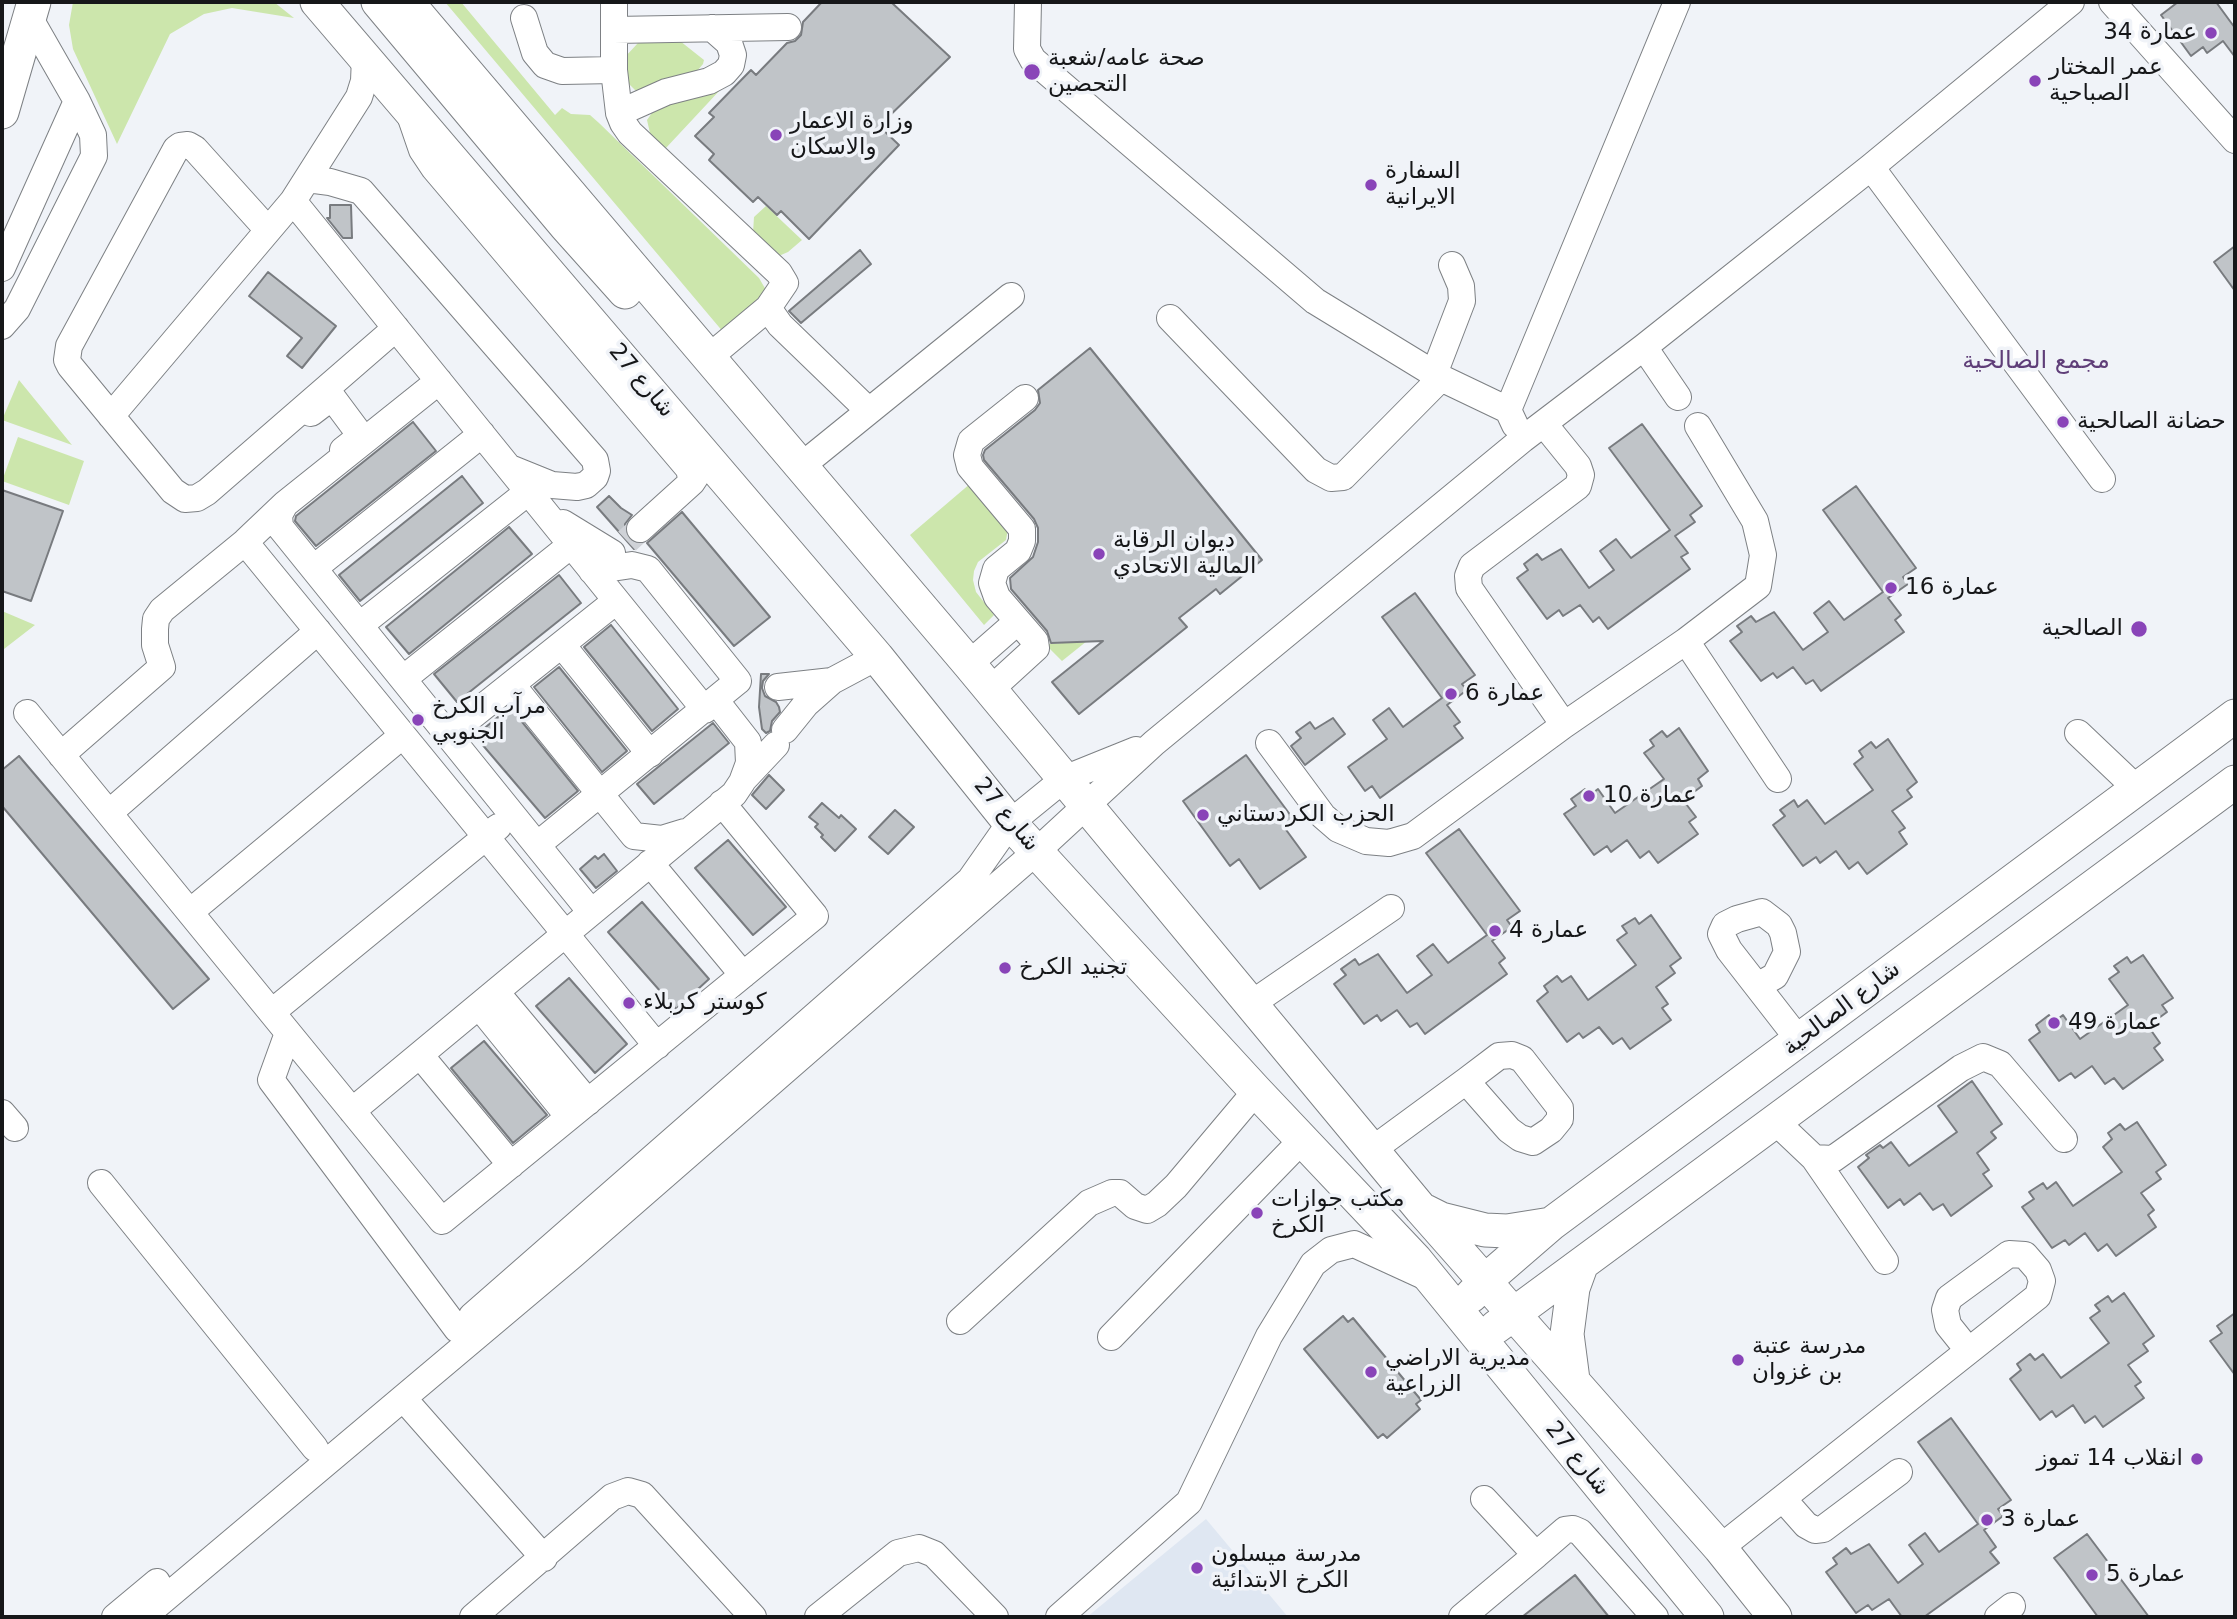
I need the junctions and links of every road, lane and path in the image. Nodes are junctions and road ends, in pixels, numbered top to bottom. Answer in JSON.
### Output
{"nodes":[{"id":1,"x":317,"y":2,"type":"edge"},
{"id":2,"x":378,"y":2,"type":"edge"},
{"id":3,"x":407,"y":2,"type":"edge"},
{"id":4,"x":614,"y":2,"type":"edge"},
{"id":5,"x":1028,"y":2,"type":"edge"},
{"id":6,"x":1677,"y":2,"type":"edge"},
{"id":7,"x":2112,"y":2,"type":"edge"},
{"id":8,"x":2060,"y":4,"type":"edge"},
{"id":9,"x":524,"y":18,"type":"dead end"},
{"id":10,"x":22,"y":24,"type":"edge"},
{"id":11,"x":788,"y":27,"type":"dead end"},
{"id":12,"x":712,"y":28,"type":"junction"},
{"id":13,"x":614,"y":30,"type":"junction"},
{"id":14,"x":365,"y":57,"type":"junction"},
{"id":15,"x":614,"y":70,"type":"junction"},
{"id":16,"x":77,"y":101,"type":"junction"},
{"id":17,"x":409,"y":109,"type":"junction"},
{"id":18,"x":2,"y":111,"type":"edge"},
{"id":19,"x":619,"y":113,"type":"junction"},
{"id":20,"x":2235,"y":140,"type":"edge"},
{"id":21,"x":1871,"y":167,"type":"junction"},
{"id":22,"x":300,"y":190,"type":"junction"},
{"id":23,"x":268,"y":230,"type":"junction"},
{"id":24,"x":1452,"y":265,"type":"dead end"},
{"id":25,"x":2,"y":268,"type":"edge"},
{"id":26,"x":1011,"y":296,"type":"dead end"},
{"id":27,"x":768,"y":308,"type":"junction"},
{"id":28,"x":1170,"y":318,"type":"dead end"},
{"id":29,"x":2,"y":326,"type":"edge"},
{"id":30,"x":1644,"y":347,"type":"junction"},
{"id":31,"x":702,"y":350,"type":"junction"},
{"id":32,"x":417,"y":364,"type":"junction"},
{"id":33,"x":1437,"y":376,"type":"junction"},
{"id":34,"x":1678,"y":397,"type":"dead end"},
{"id":35,"x":1025,"y":398,"type":"dead end"},
{"id":36,"x":869,"y":411,"type":"junction"},
{"id":37,"x":1508,"y":411,"type":"junction"},
{"id":38,"x":111,"y":416,"type":"junction"},
{"id":39,"x":1698,"y":426,"type":"dead end"},
{"id":40,"x":1533,"y":431,"type":"junction"},
{"id":41,"x":482,"y":434,"type":"junction"},
{"id":42,"x":690,"y":438,"type":"junction"},
{"id":43,"x":508,"y":467,"type":"junction"},
{"id":44,"x":800,"y":467,"type":"junction"},
{"id":45,"x":225,"y":476,"type":"junction"},
{"id":46,"x":2102,"y":479,"type":"dead end"},
{"id":47,"x":692,"y":482,"type":"junction"},
{"id":48,"x":535,"y":500,"type":"junction"},
{"id":49,"x":276,"y":513,"type":"junction"},
{"id":50,"x":626,"y":541,"type":"junction"},
{"id":51,"x":245,"y":542,"type":"junction"},
{"id":52,"x":571,"y":545,"type":"junction"},
{"id":53,"x":314,"y":568,"type":"junction"},
{"id":54,"x":592,"y":571,"type":"junction"},
{"id":55,"x":617,"y":601,"type":"junction"},
{"id":56,"x":1017,"y":622,"type":"junction"},
{"id":57,"x":360,"y":625,"type":"junction"},
{"id":58,"x":318,"y":631,"type":"junction"},
{"id":59,"x":1686,"y":641,"type":"junction"},
{"id":60,"x":562,"y":645,"type":"junction"},
{"id":61,"x":877,"y":657,"type":"junction"},
{"id":62,"x":969,"y":664,"type":"junction"},
{"id":63,"x":673,"y":671,"type":"junction"},
{"id":64,"x":403,"y":679,"type":"junction"},
{"id":65,"x":832,"y":681,"type":"junction"},
{"id":66,"x":512,"y":685,"type":"junction"},
{"id":67,"x":759,"y":685,"type":"junction"},
{"id":68,"x":990,"y":690,"type":"junction"},
{"id":69,"x":711,"y":706,"type":"junction"},
{"id":70,"x":27,"y":713,"type":"dead end"},
{"id":71,"x":2235,"y":716,"type":"edge"},
{"id":72,"x":1564,"y":725,"type":"junction"},
{"id":73,"x":2078,"y":733,"type":"dead end"},
{"id":74,"x":403,"y":735,"type":"junction"},
{"id":75,"x":449,"y":735,"type":"junction"},
{"id":76,"x":1154,"y":743,"type":"junction"},
{"id":77,"x":1269,"y":743,"type":"dead end"},
{"id":78,"x":650,"y":754,"type":"junction"},
{"id":79,"x":61,"y":755,"type":"junction"},
{"id":80,"x":1064,"y":779,"type":"junction"},
{"id":81,"x":1778,"y":779,"type":"dead end"},
{"id":82,"x":742,"y":782,"type":"junction"},
{"id":83,"x":2235,"y":782,"type":"edge"},
{"id":84,"x":2137,"y":789,"type":"junction"},
{"id":85,"x":600,"y":794,"type":"junction"},
{"id":86,"x":722,"y":803,"type":"junction"},
{"id":87,"x":1085,"y":805,"type":"junction"},
{"id":88,"x":109,"y":813,"type":"junction"},
{"id":89,"x":512,"y":814,"type":"junction"},
{"id":90,"x":1010,"y":823,"type":"junction"},
{"id":91,"x":691,"y":829,"type":"junction"},
{"id":92,"x":486,"y":836,"type":"junction"},
{"id":93,"x":537,"y":845,"type":"junction"},
{"id":94,"x":1037,"y":852,"type":"junction"},
{"id":95,"x":650,"y":863,"type":"junction"},
{"id":96,"x":2023,"y":873,"type":"junction"},
{"id":97,"x":1391,"y":908,"type":"dead end"},
{"id":98,"x":190,"y":912,"type":"junction"},
{"id":99,"x":591,"y":912,"type":"junction"},
{"id":100,"x":2055,"y":914,"type":"junction"},
{"id":101,"x":565,"y":934,"type":"junction"},
{"id":102,"x":743,"y":975,"type":"junction"},
{"id":103,"x":1757,"y":986,"type":"dead end"},
{"id":104,"x":487,"y":999,"type":"junction"},
{"id":105,"x":1251,"y":1004,"type":"junction"},
{"id":106,"x":280,"y":1022,"type":"junction"},
{"id":107,"x":1799,"y":1040,"type":"junction"},
{"id":108,"x":657,"y":1046,"type":"junction"},
{"id":109,"x":420,"y":1055,"type":"junction"},
{"id":110,"x":1466,"y":1081,"type":"dead end"},
{"id":111,"x":1256,"y":1091,"type":"junction"},
{"id":112,"x":579,"y":1109,"type":"junction"},
{"id":113,"x":352,"y":1111,"type":"junction"},
{"id":114,"x":1776,"y":1122,"type":"junction"},
{"id":115,"x":2064,"y":1139,"type":"dead end"},
{"id":116,"x":1302,"y":1140,"type":"junction"},
{"id":117,"x":1372,"y":1150,"type":"junction"},
{"id":118,"x":1814,"y":1158,"type":"junction"},
{"id":119,"x":510,"y":1165,"type":"junction"},
{"id":120,"x":101,"y":1183,"type":"dead end"},
{"id":121,"x":1421,"y":1209,"type":"junction"},
{"id":122,"x":1551,"y":1224,"type":"junction"},
{"id":123,"x":1885,"y":1261,"type":"dead end"},
{"id":124,"x":1581,"y":1266,"type":"junction"},
{"id":125,"x":1432,"y":1280,"type":"junction"},
{"id":126,"x":1485,"y":1281,"type":"junction"},
{"id":127,"x":1458,"y":1313,"type":"junction"},
{"id":128,"x":1514,"y":1314,"type":"junction"},
{"id":129,"x":960,"y":1321,"type":"dead end"},
{"id":130,"x":457,"y":1329,"type":"junction"},
{"id":131,"x":1111,"y":1337,"type":"dead end"},
{"id":132,"x":1480,"y":1339,"type":"junction"},
{"id":133,"x":1968,"y":1350,"type":"dead end"},
{"id":134,"x":1573,"y":1380,"type":"junction"},
{"id":135,"x":403,"y":1398,"type":"junction"},
{"id":136,"x":315,"y":1448,"type":"junction"},
{"id":137,"x":1899,"y":1472,"type":"dead end"},
{"id":138,"x":1484,"y":1499,"type":"dead end"},
{"id":139,"x":1783,"y":1499,"type":"junction"},
{"id":140,"x":1720,"y":1548,"type":"junction"},
{"id":141,"x":1536,"y":1555,"type":"junction"},
{"id":142,"x":544,"y":1558,"type":"junction"},
{"id":143,"x":115,"y":1617,"type":"edge"},
{"id":144,"x":143,"y":1617,"type":"edge"},
{"id":145,"x":473,"y":1617,"type":"edge"},
{"id":146,"x":753,"y":1617,"type":"edge"},
{"id":147,"x":818,"y":1617,"type":"edge"},
{"id":148,"x":995,"y":1617,"type":"edge"},
{"id":149,"x":1059,"y":1617,"type":"edge"},
{"id":150,"x":1462,"y":1617,"type":"edge"},
{"id":151,"x":1655,"y":1617,"type":"edge"},
{"id":152,"x":1707,"y":1617,"type":"edge"},
{"id":153,"x":1775,"y":1617,"type":"edge"}],
"edges":[{"from":1,"to":14,"type":"main road","name":"شارع 27"},
{"from":2,"to":31,"type":"main road"},
{"from":3,"to":31,"type":"main road","name":"شارع 27"},
{"from":4,"to":13,"type":"street"},
{"from":5,"to":33,"type":"street"},
{"from":6,"to":37,"type":"street"},
{"from":7,"to":20,"type":"street"},
{"from":8,"to":21,"type":"street"},
{"from":9,"to":15,"type":"street"},
{"from":10,"to":16,"type":"street"},
{"from":10,"to":18,"type":"main road"},
{"from":11,"to":12,"type":"street"},
{"from":12,"to":13,"type":"street"},
{"from":12,"to":19,"type":"street"},
{"from":13,"to":15,"type":"street"},
{"from":14,"to":17,"type":"main road","name":"شارع 27"},
{"from":14,"to":22,"type":"street"},
{"from":15,"to":19,"type":"street"},
{"from":16,"to":25,"type":"street"},
{"from":16,"to":29,"type":"street"},
{"from":17,"to":42,"type":"main road","name":"شارع 27"},
{"from":17,"to":47,"type":"street"},
{"from":19,"to":27,"type":"street"},
{"from":21,"to":30,"type":"street"},
{"from":21,"to":46,"type":"street"},
{"from":22,"to":23,"type":"street"},
{"from":22,"to":32,"type":"street"},
{"from":22,"to":43,"type":"street"},
{"from":23,"to":38,"type":"street"},
{"from":23,"to":38,"type":"street"},
{"from":24,"to":33,"type":"street"},
{"from":26,"to":36,"type":"street"},
{"from":27,"to":31,"type":"street"},
{"from":27,"to":36,"type":"street"},
{"from":28,"to":33,"type":"street"},
{"from":30,"to":34,"type":"street"},
{"from":30,"to":40,"type":"street"},
{"from":31,"to":44,"type":"main road","name":"شارع 27"},
{"from":32,"to":41,"type":"street"},
{"from":32,"to":45,"type":"street"},
{"from":32,"to":49,"type":"street"},
{"from":33,"to":37,"type":"street"},
{"from":35,"to":56,"type":"street"},
{"from":36,"to":44,"type":"street"},
{"from":37,"to":40,"type":"street"},
{"from":38,"to":45,"type":"street"},
{"from":39,"to":59,"type":"street"},
{"from":40,"to":72,"type":"street"},
{"from":40,"to":76,"type":"street"},
{"from":41,"to":43,"type":"street"},
{"from":41,"to":53,"type":"street"},
{"from":42,"to":47,"type":"street"},
{"from":42,"to":61,"type":"main road","name":"شارع 27"},
{"from":43,"to":48,"type":"street"},
{"from":44,"to":62,"type":"main road","name":"شارع 27"},
{"from":45,"to":49,"type":"street"},
{"from":47,"to":50,"type":"street"},
{"from":48,"to":50,"type":"street"},
{"from":48,"to":52,"type":"street"},
{"from":48,"to":57,"type":"street"},
{"from":49,"to":51,"type":"street"},
{"from":49,"to":53,"type":"street"},
{"from":50,"to":54,"type":"street"},
{"from":51,"to":58,"type":"street"},
{"from":51,"to":79,"type":"street"},
{"from":52,"to":54,"type":"street"},
{"from":52,"to":64,"type":"street"},
{"from":53,"to":57,"type":"street"},
{"from":54,"to":55,"type":"street"},
{"from":54,"to":67,"type":"street"},
{"from":55,"to":60,"type":"street"},
{"from":55,"to":63,"type":"street"},
{"from":56,"to":62,"type":"street"},
{"from":56,"to":68,"type":"street"},
{"from":57,"to":64,"type":"street"},
{"from":58,"to":74,"type":"street"},
{"from":58,"to":88,"type":"street"},
{"from":59,"to":72,"type":"street"},
{"from":59,"to":81,"type":"street"},
{"from":60,"to":66,"type":"street"},
{"from":60,"to":78,"type":"street"},
{"from":61,"to":65,"type":"street"},
{"from":61,"to":90,"type":"main road","name":"شارع 27"},
{"from":62,"to":68,"type":"main road","name":"شارع 27"},
{"from":63,"to":67,"type":"street"},
{"from":63,"to":69,"type":"street"},
{"from":64,"to":75,"type":"street"},
{"from":65,"to":67,"type":"street"},
{"from":65,"to":82,"type":"street"},
{"from":66,"to":75,"type":"street"},
{"from":66,"to":85,"type":"street"},
{"from":67,"to":69,"type":"street"},
{"from":68,"to":80,"type":"main road","name":"شارع 27"},
{"from":69,"to":78,"type":"street"},
{"from":69,"to":82,"type":"street"},
{"from":70,"to":79,"type":"street"},
{"from":71,"to":84,"type":"main road","name":"شارع الصالحية"},
{"from":72,"to":77,"type":"street"},
{"from":73,"to":84,"type":"street"},
{"from":74,"to":92,"type":"street"},
{"from":74,"to":98,"type":"street"},
{"from":75,"to":89,"type":"street"},
{"from":76,"to":80,"type":"street"},
{"from":76,"to":87,"type":"street"},
{"from":78,"to":85,"type":"street"},
{"from":79,"to":88,"type":"street"},
{"from":80,"to":87,"type":"main road","name":"شارع 27"},
{"from":80,"to":90,"type":"street"},
{"from":82,"to":86,"type":"street"},
{"from":83,"to":100,"type":"main road"},
{"from":84,"to":96,"type":"main road","name":"شارع الصالحية"},
{"from":85,"to":91,"type":"street"},
{"from":85,"to":93,"type":"street"},
{"from":86,"to":91,"type":"street"},
{"from":86,"to":102,"type":"street"},
{"from":87,"to":94,"type":"street"},
{"from":87,"to":105,"type":"main road","name":"شارع 27"},
{"from":88,"to":98,"type":"street"},
{"from":89,"to":92,"type":"street"},
{"from":89,"to":93,"type":"street"},
{"from":90,"to":94,"type":"main road","name":"شارع 27"},
{"from":90,"to":130,"type":"street"},
{"from":91,"to":95,"type":"street"},
{"from":92,"to":101,"type":"street"},
{"from":92,"to":106,"type":"street"},
{"from":93,"to":99,"type":"street"},
{"from":94,"to":111,"type":"main road","name":"شارع 27"},
{"from":94,"to":135,"type":"street"},
{"from":95,"to":99,"type":"street"},
{"from":95,"to":102,"type":"street"},
{"from":96,"to":100,"type":"main road"},
{"from":96,"to":107,"type":"main road","name":"شارع الصالحية"},
{"from":97,"to":105,"type":"street"},
{"from":98,"to":106,"type":"street"},
{"from":99,"to":101,"type":"street"},
{"from":100,"to":114,"type":"main road"},
{"from":101,"to":104,"type":"street"},
{"from":101,"to":108,"type":"street"},
{"from":102,"to":108,"type":"street"},
{"from":103,"to":107,"type":"street"},
{"from":104,"to":109,"type":"street"},
{"from":104,"to":112,"type":"street"},
{"from":105,"to":117,"type":"main road","name":"شارع 27"},
{"from":106,"to":113,"type":"street"},
{"from":106,"to":130,"type":"street"},
{"from":107,"to":122,"type":"main road","name":"شارع الصالحية"},
{"from":108,"to":112,"type":"street"},
{"from":109,"to":113,"type":"street"},
{"from":109,"to":119,"type":"street"},
{"from":110,"to":117,"type":"street"},
{"from":111,"to":116,"type":"main road","name":"شارع 27"},
{"from":111,"to":129,"type":"street"},
{"from":112,"to":119,"type":"street"},
{"from":113,"to":119,"type":"street"},
{"from":114,"to":118,"type":"street"},
{"from":114,"to":124,"type":"main road"},
{"from":115,"to":118,"type":"street"},
{"from":116,"to":125,"type":"main road","name":"شارع 27"},
{"from":116,"to":131,"type":"street"},
{"from":117,"to":121,"type":"main road","name":"شارع 27"},
{"from":118,"to":123,"type":"street"},
{"from":120,"to":136,"type":"street"},
{"from":121,"to":122,"type":"main road"},
{"from":121,"to":126,"type":"main road","name":"شارع 27"},
{"from":122,"to":126,"type":"main road","name":"شارع الصالحية"},
{"from":124,"to":128,"type":"main road"},
{"from":124,"to":134,"type":"main road"},
{"from":125,"to":127,"type":"main road","name":"شارع 27"},
{"from":125,"to":149,"type":"street"},
{"from":126,"to":127,"type":"main road","name":"شارع الصالحية"},
{"from":126,"to":128,"type":"main road","name":"شارع 27"},
{"from":127,"to":132,"type":"main road","name":"شارع 27"},
{"from":128,"to":132,"type":"main road"},
{"from":128,"to":134,"type":"main road","name":"شارع 27"},
{"from":130,"to":136,"type":"street"},
{"from":132,"to":152,"type":"main road","name":"شارع 27"},
{"from":133,"to":139,"type":"street"},
{"from":134,"to":140,"type":"main road","name":"شارع 27"},
{"from":135,"to":142,"type":"street"},
{"from":135,"to":144,"type":"street"},
{"from":136,"to":143,"type":"street"},
{"from":137,"to":139,"type":"street"},
{"from":138,"to":141,"type":"street"},
{"from":139,"to":140,"type":"street"},
{"from":140,"to":153,"type":"main road","name":"شارع 27"},
{"from":141,"to":150,"type":"street"},
{"from":141,"to":151,"type":"street"},
{"from":142,"to":145,"type":"street"},
{"from":142,"to":146,"type":"street"},
{"from":147,"to":148,"type":"street"}]}
